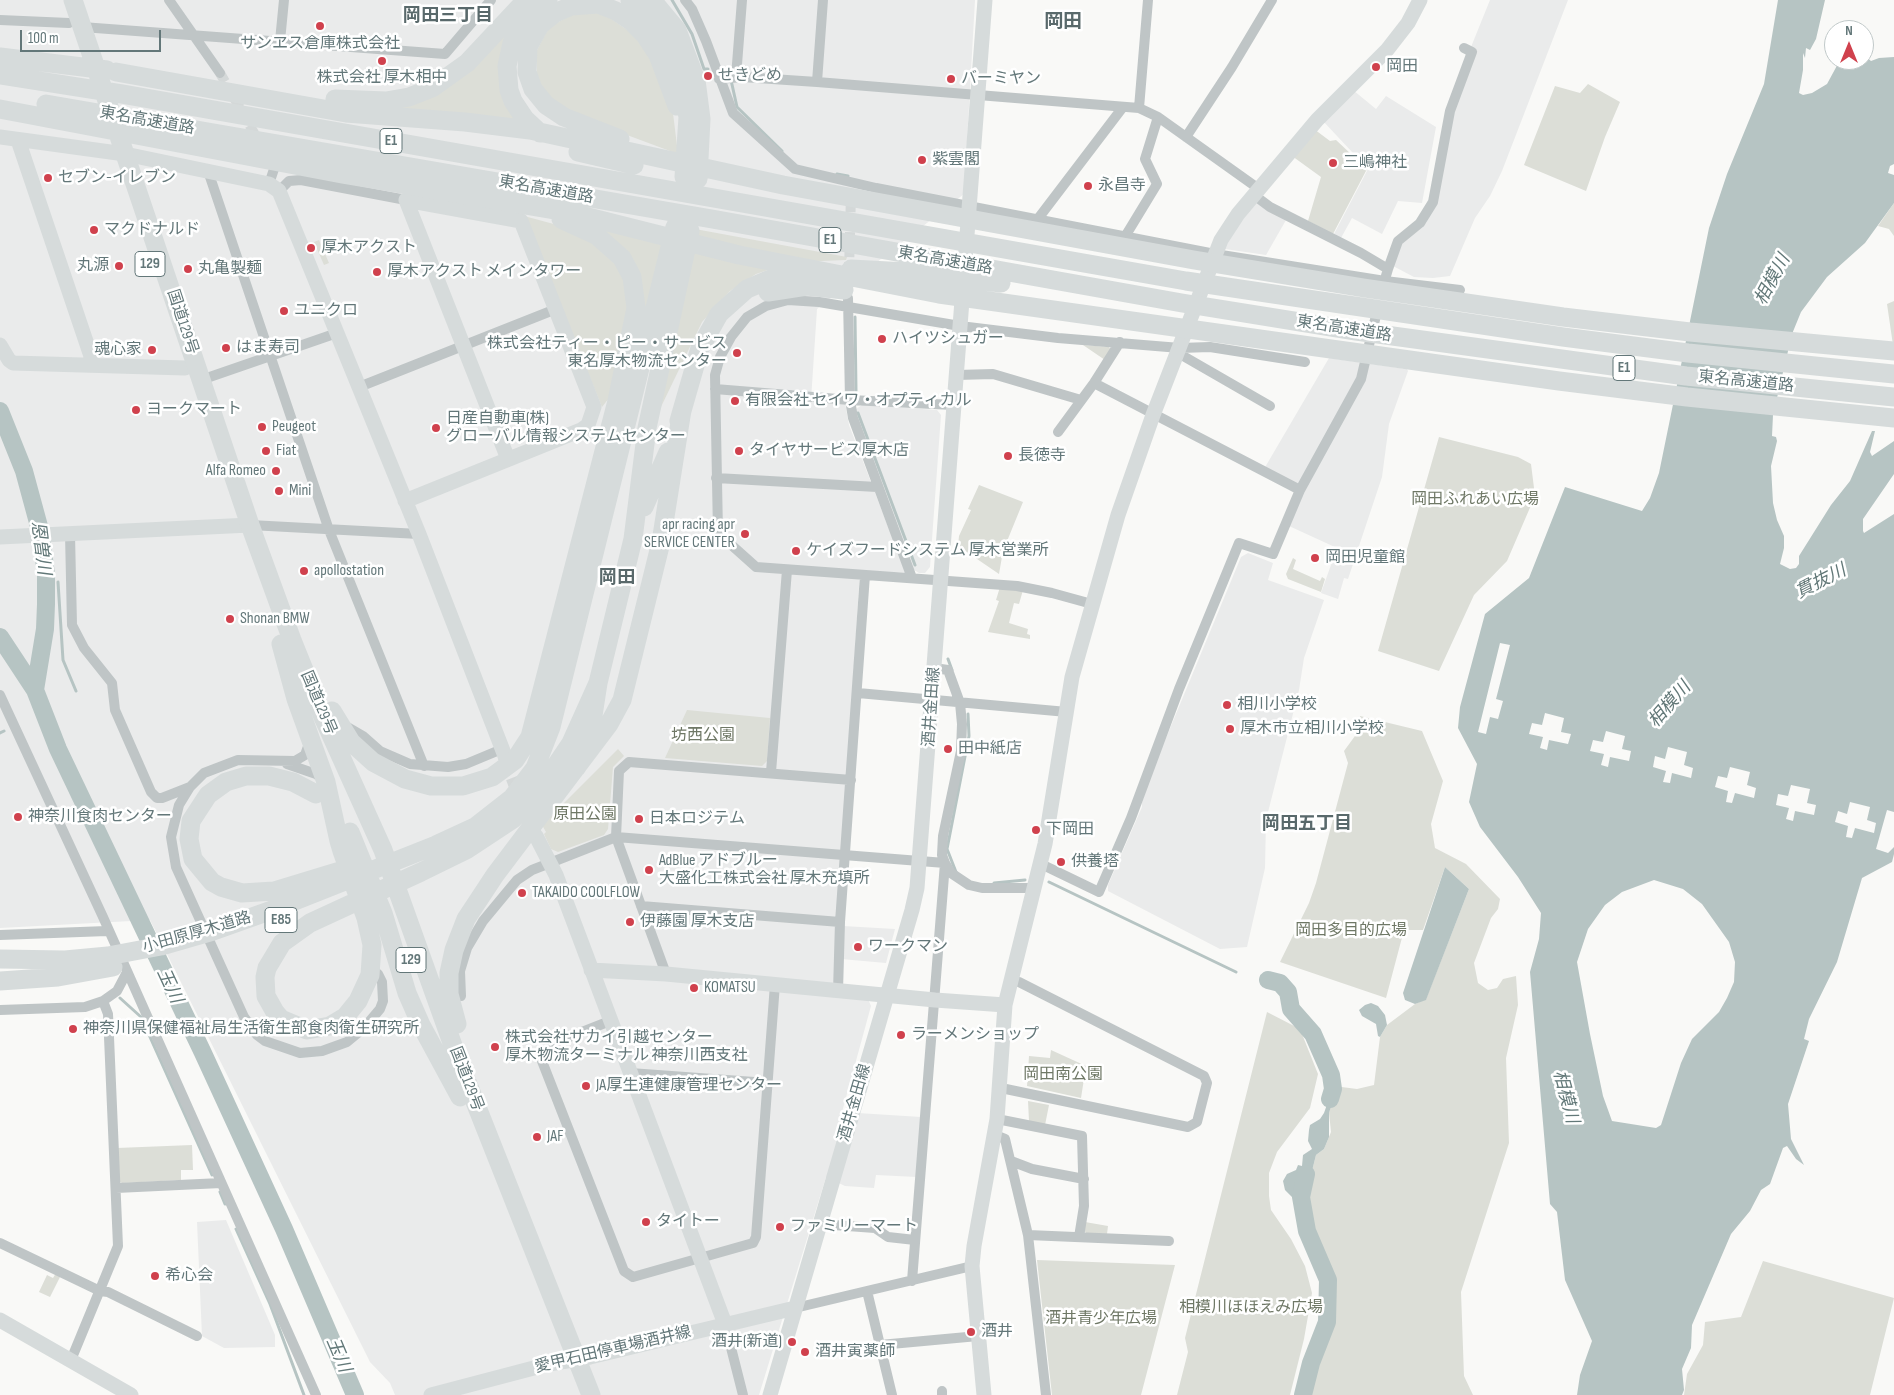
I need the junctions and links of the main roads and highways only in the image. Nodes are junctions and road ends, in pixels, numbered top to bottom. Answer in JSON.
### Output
{"nodes":[{"id":1,"x":61,"y":0,"type":"edge"},
{"id":2,"x":73,"y":0,"type":"edge"},
{"id":3,"x":526,"y":0,"type":"edge"},
{"id":4,"x":548,"y":0,"type":"edge"},
{"id":5,"x":630,"y":0,"type":"edge"},
{"id":6,"x":652,"y":0,"type":"edge"},
{"id":7,"x":76,"y":25,"type":"junction"},
{"id":8,"x":0,"y":56,"type":"edge"},
{"id":9,"x":116,"y":72,"type":"junction"},
{"id":10,"x":0,"y":75,"type":"edge"},
{"id":11,"x":0,"y":97,"type":"edge"},
{"id":12,"x":0,"y":109,"type":"edge"},
{"id":13,"x":129,"y":126,"type":"junction"},
{"id":14,"x":119,"y":153,"type":"junction"},
{"id":15,"x":686,"y":154,"type":"junction"},
{"id":16,"x":662,"y":180,"type":"junction"},
{"id":17,"x":720,"y":185,"type":"junction"},
{"id":18,"x":482,"y":198,"type":"junction"},
{"id":19,"x":946,"y":269,"type":"junction"},
{"id":20,"x":973,"y":305,"type":"junction"},
{"id":21,"x":1894,"y":351,"type":"edge"},
{"id":22,"x":1894,"y":374,"type":"edge"},
{"id":23,"x":690,"y":380,"type":"junction"},
{"id":24,"x":1894,"y":397,"type":"edge"},
{"id":25,"x":617,"y":401,"type":"junction"},
{"id":26,"x":682,"y":410,"type":"junction"},
{"id":27,"x":1894,"y":418,"type":"edge"},
{"id":28,"x":614,"y":472,"type":"junction"},
{"id":29,"x":244,"y":526,"type":"junction"},
{"id":30,"x":582,"y":532,"type":"junction"},
{"id":31,"x":633,"y":539,"type":"junction"},
{"id":32,"x":287,"y":642,"type":"junction"},
{"id":33,"x":598,"y":683,"type":"junction"},
{"id":34,"x":577,"y":767,"type":"junction"},
{"id":35,"x":321,"y":788,"type":"junction"},
{"id":36,"x":490,"y":826,"type":"junction"},
{"id":37,"x":350,"y":832,"type":"dead end"},
{"id":38,"x":342,"y":889,"type":"junction"},
{"id":39,"x":0,"y":959,"type":"edge"},
{"id":40,"x":116,"y":965,"type":"junction"},
{"id":41,"x":0,"y":971,"type":"edge"},
{"id":42,"x":0,"y":981,"type":"edge"},
{"id":43,"x":460,"y":1097,"type":"junction"},
{"id":44,"x":478,"y":1113,"type":"junction"},
{"id":45,"x":571,"y":1360,"type":"junction"},
{"id":46,"x":578,"y":1395,"type":"edge"},
{"id":47,"x":591,"y":1395,"type":"edge"}],
"edges":[{"from":1,"to":7,"type":"highway","name":"国道129号","number":"129"},
{"from":2,"to":7,"type":"highway","name":"国道129号","number":"129"},
{"from":3,"to":9,"type":"highway"},
{"from":4,"to":16,"type":"highway"},
{"from":5,"to":15,"type":"highway"},
{"from":6,"to":31,"type":"highway"},
{"from":7,"to":14,"type":"highway","name":"国道129号","number":"129"},
{"from":8,"to":9,"type":"highway"},
{"from":9,"to":17,"type":"highway"},
{"from":10,"to":16,"type":"highway","name":"東名高速道路","number":"E1"},
{"from":11,"to":13,"type":"highway","name":"東名高速道路","number":"E1"},
{"from":12,"to":13,"type":"highway"},
{"from":13,"to":18,"type":"highway"},
{"from":13,"to":19,"type":"highway","name":"東名高速道路","number":"E1"},
{"from":14,"to":29,"type":"highway","name":"国道129号","number":"129"},
{"from":14,"to":29,"type":"highway","name":"国道129号","number":"129"},
{"from":15,"to":17,"type":"highway"},
{"from":15,"to":28,"type":"highway"},
{"from":16,"to":17,"type":"highway"},
{"from":17,"to":21,"type":"highway"},
{"from":17,"to":22,"type":"highway","name":"東名高速道路","number":"E1"},
{"from":18,"to":20,"type":"highway"},
{"from":18,"to":25,"type":"highway"},
{"from":19,"to":23,"type":"highway"},
{"from":19,"to":24,"type":"highway","name":"東名高速道路","number":"E1"},
{"from":20,"to":23,"type":"highway"},
{"from":20,"to":27,"type":"highway"},
{"from":23,"to":26,"type":"highway"},
{"from":25,"to":28,"type":"highway"},
{"from":25,"to":30,"type":"highway"},
{"from":26,"to":31,"type":"highway"},
{"from":26,"to":34,"type":"highway"},
{"from":28,"to":30,"type":"highway"},
{"from":28,"to":36,"type":"highway"},
{"from":29,"to":32,"type":"highway","name":"国道129号","number":"129"},
{"from":30,"to":32,"type":"highway"},
{"from":31,"to":33,"type":"highway"},
{"from":32,"to":35,"type":"highway"},
{"from":32,"to":43,"type":"highway","name":"国道129号","number":"129"},
{"from":32,"to":44,"type":"highway","name":"国道129号","number":"129"},
{"from":33,"to":34,"type":"highway"},
{"from":33,"to":36,"type":"highway"},
{"from":34,"to":44,"type":"highway"},
{"from":35,"to":38,"type":"highway"},
{"from":35,"to":38,"type":"highway"},
{"from":36,"to":38,"type":"highway","name":"小田原厚木道路","number":"E85"},
{"from":37,"to":43,"type":"highway"},
{"from":38,"to":40,"type":"highway","name":"小田原厚木道路","number":"E85"},
{"from":39,"to":40,"type":"highway","name":"小田原厚木道路","number":"E85"},
{"from":40,"to":41,"type":"highway","name":"小田原厚木道路","number":"E85"},
{"from":40,"to":42,"type":"highway"},
{"from":43,"to":45,"type":"highway","name":"国道129号","number":"129"},
{"from":44,"to":45,"type":"highway","name":"国道129号","number":"129"},
{"from":45,"to":46,"type":"highway","name":"国道129号","number":"129"},
{"from":45,"to":47,"type":"highway","name":"国道129号","number":"129"}]}
